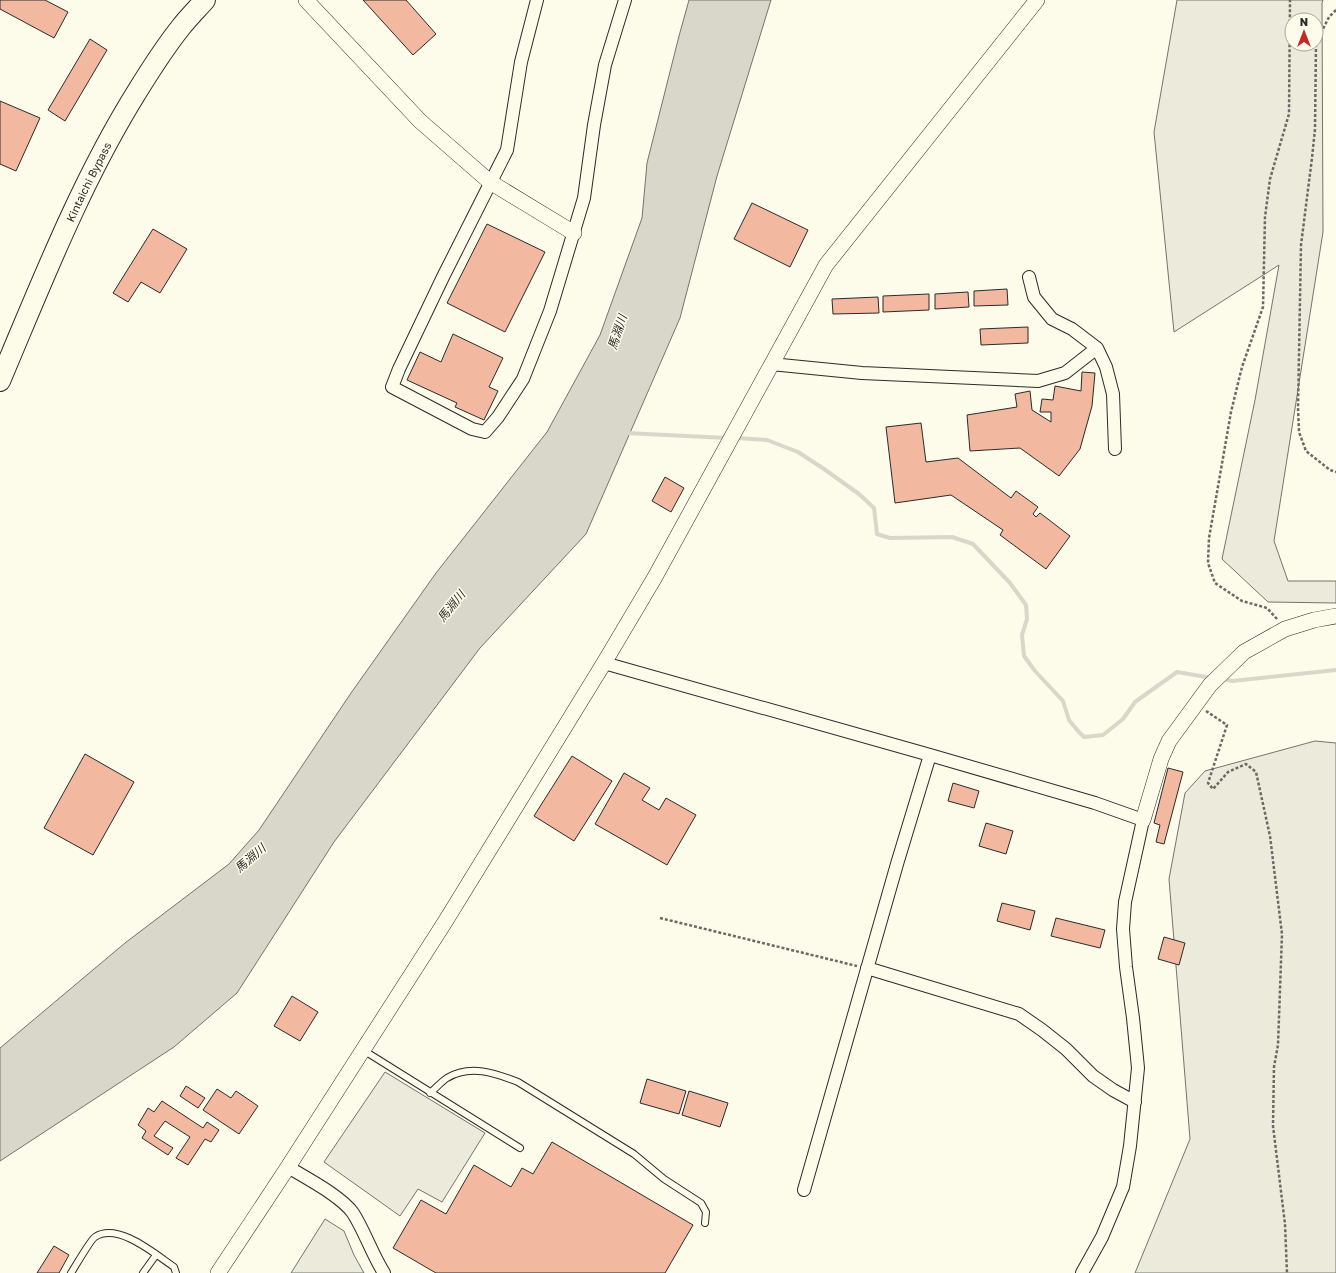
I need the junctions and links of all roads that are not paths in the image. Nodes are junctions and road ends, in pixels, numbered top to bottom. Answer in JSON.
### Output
{"nodes":[{"id":1,"x":205,"y":0,"type":"edge"},
{"id":2,"x":306,"y":0,"type":"edge"},
{"id":3,"x":537,"y":0,"type":"edge"},
{"id":4,"x":625,"y":0,"type":"edge"},
{"id":5,"x":1037,"y":0,"type":"edge"},
{"id":6,"x":490,"y":182,"type":"junction"},
{"id":7,"x":574,"y":233,"type":"junction"},
{"id":8,"x":1029,"y":277,"type":"dead end"},
{"id":9,"x":1097,"y":348,"type":"junction"},
{"id":10,"x":771,"y":364,"type":"junction"},
{"id":11,"x":0,"y":380,"type":"edge"},
{"id":12,"x":1115,"y":449,"type":"dead end"},
{"id":13,"x":1336,"y":616,"type":"edge"},
{"id":14,"x":604,"y":663,"type":"junction"},
{"id":15,"x":930,"y":755,"type":"junction"},
{"id":16,"x":1143,"y":820,"type":"junction"},
{"id":17,"x":867,"y":968,"type":"junction"},
{"id":18,"x":363,"y":1050,"type":"junction"},
{"id":19,"x":430,"y":1092,"type":"junction"},
{"id":20,"x":1135,"y":1102,"type":"junction"},
{"id":21,"x":520,"y":1148,"type":"dead end"},
{"id":22,"x":288,"y":1167,"type":"junction"},
{"id":23,"x":804,"y":1190,"type":"dead end"},
{"id":24,"x":705,"y":1223,"type":"dead end"},
{"id":25,"x":156,"y":1255,"type":"junction"},
{"id":26,"x":71,"y":1273,"type":"edge"},
{"id":27,"x":144,"y":1273,"type":"edge"},
{"id":28,"x":176,"y":1273,"type":"edge"},
{"id":29,"x":218,"y":1273,"type":"edge"},
{"id":30,"x":384,"y":1273,"type":"edge"},
{"id":31,"x":1082,"y":1273,"type":"edge"}],
"edges":[{"from":1,"to":11,"type":"highway","name":"Kintaichi Bypass"},
{"from":2,"to":6,"type":"street"},
{"from":3,"to":6,"type":"street"},
{"from":4,"to":7,"type":"street"},
{"from":5,"to":10,"type":"street"},
{"from":6,"to":7,"type":"street"},
{"from":6,"to":7,"type":"street"},
{"from":8,"to":9,"type":"street"},
{"from":9,"to":10,"type":"street"},
{"from":9,"to":12,"type":"street"},
{"from":10,"to":14,"type":"street"},
{"from":13,"to":16,"type":"street"},
{"from":14,"to":15,"type":"street"},
{"from":14,"to":18,"type":"street"},
{"from":15,"to":16,"type":"street"},
{"from":15,"to":17,"type":"street"},
{"from":16,"to":20,"type":"street"},
{"from":17,"to":20,"type":"street"},
{"from":17,"to":23,"type":"street"},
{"from":18,"to":19,"type":"lane"},
{"from":18,"to":22,"type":"street"},
{"from":19,"to":21,"type":"lane"},
{"from":19,"to":24,"type":"lane"},
{"from":20,"to":31,"type":"street"},
{"from":22,"to":29,"type":"street"},
{"from":22,"to":30,"type":"street"},
{"from":25,"to":26,"type":"lane"},
{"from":25,"to":27,"type":"lane"},
{"from":25,"to":28,"type":"lane"}]}
